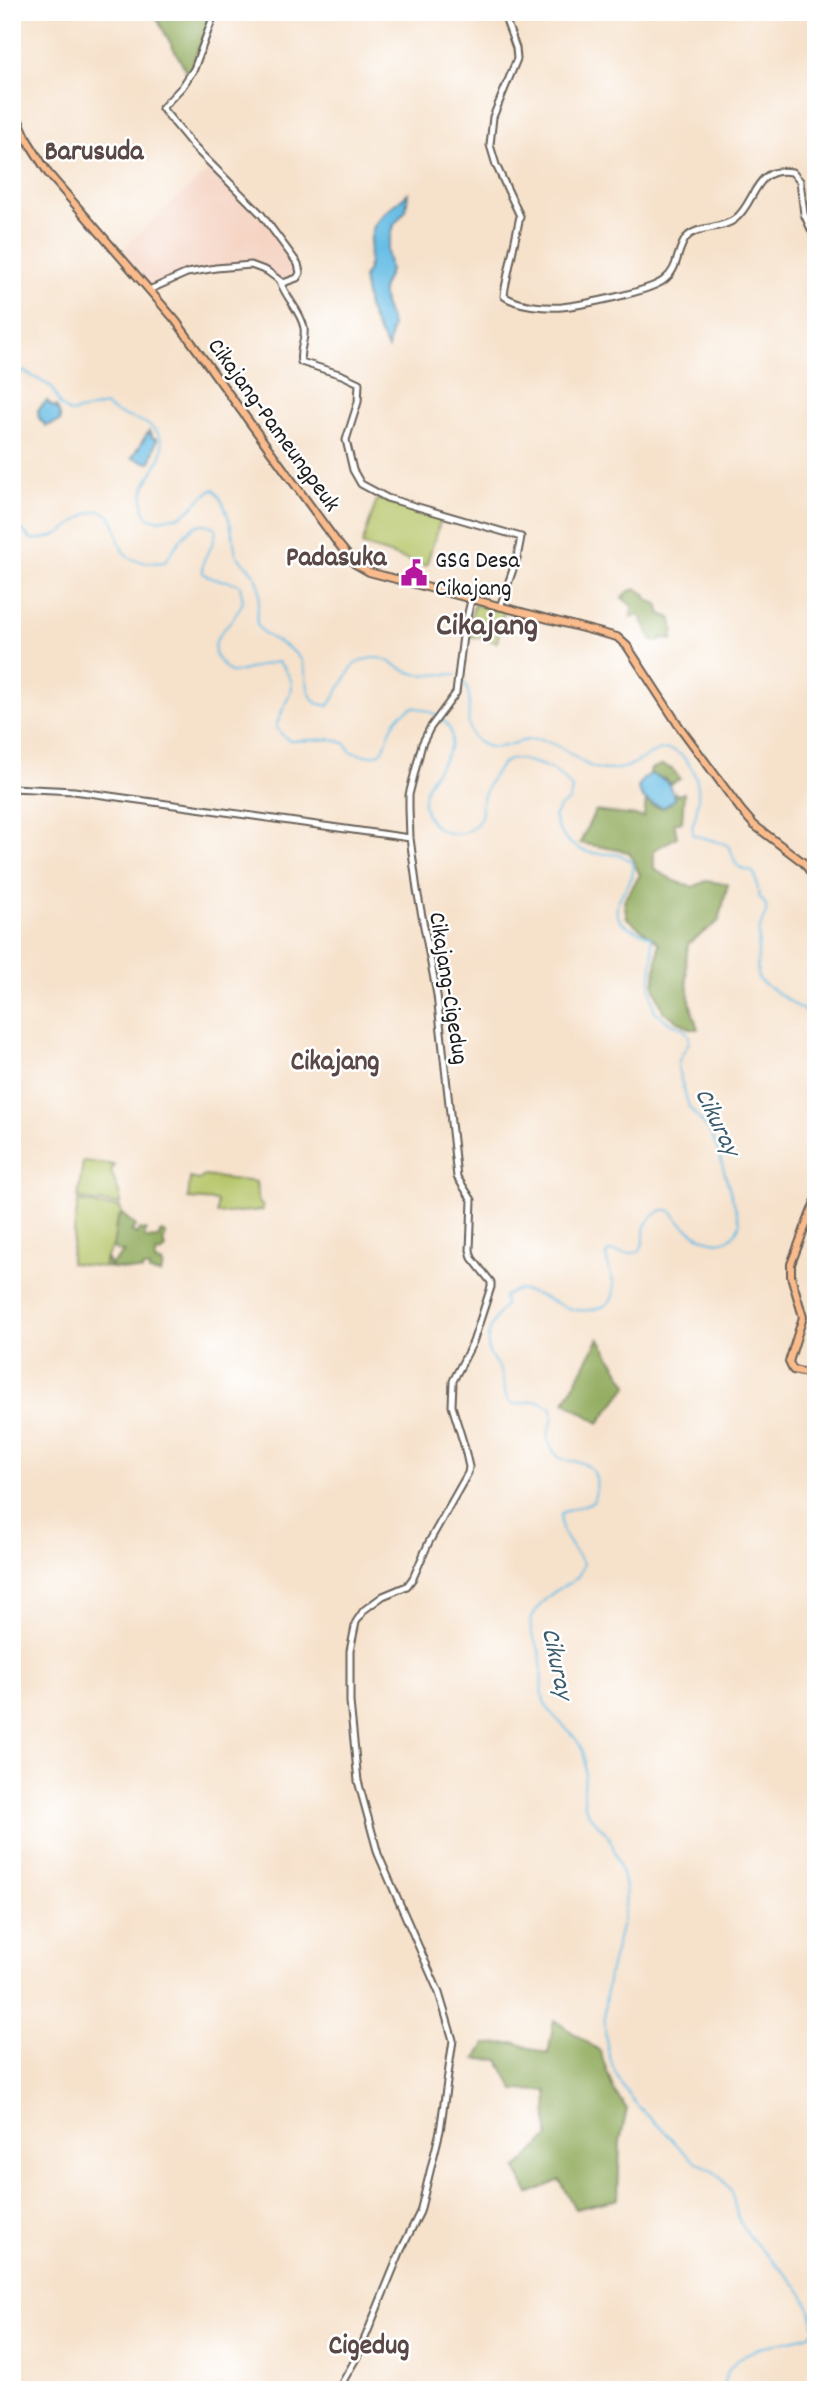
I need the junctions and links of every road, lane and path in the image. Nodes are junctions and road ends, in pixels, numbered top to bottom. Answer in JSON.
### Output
{"nodes":[{"id":1,"x":215,"y":12,"type":"edge"},
{"id":2,"x":503,"y":12,"type":"edge"},
{"id":3,"x":12,"y":105,"type":"edge"},
{"id":4,"x":816,"y":240,"type":"edge"},
{"id":5,"x":280,"y":281,"type":"junction"},
{"id":6,"x":149,"y":290,"type":"junction"},
{"id":7,"x":471,"y":600,"type":"junction"},
{"id":8,"x":500,"y":607,"type":"junction"},
{"id":9,"x":12,"y":788,"type":"edge"},
{"id":10,"x":410,"y":838,"type":"junction"},
{"id":11,"x":816,"y":880,"type":"edge"},
{"id":12,"x":816,"y":1199,"type":"edge"},
{"id":13,"x":816,"y":1375,"type":"edge"},
{"id":14,"x":338,"y":2390,"type":"edge"}],
"edges":[{"from":1,"to":5,"type":"street"},
{"from":2,"to":4,"type":"street"},
{"from":3,"to":6,"type":"main road","name":"Cikajang-Pameungpeuk"},
{"from":5,"to":6,"type":"street"},
{"from":5,"to":8,"type":"street"},
{"from":6,"to":7,"type":"main road","name":"Cikajang-Pameungpeuk"},
{"from":7,"to":8,"type":"main road","name":"Cikajang-Pameungpeuk"},
{"from":7,"to":10,"type":"street","name":"Cikajang-Cigedug"},
{"from":8,"to":11,"type":"main road","name":"Cikajang-Pameungpeuk"},
{"from":9,"to":10,"type":"street"},
{"from":10,"to":14,"type":"street","name":"Cikajang-Cigedug"},
{"from":12,"to":13,"type":"main road"}]}
